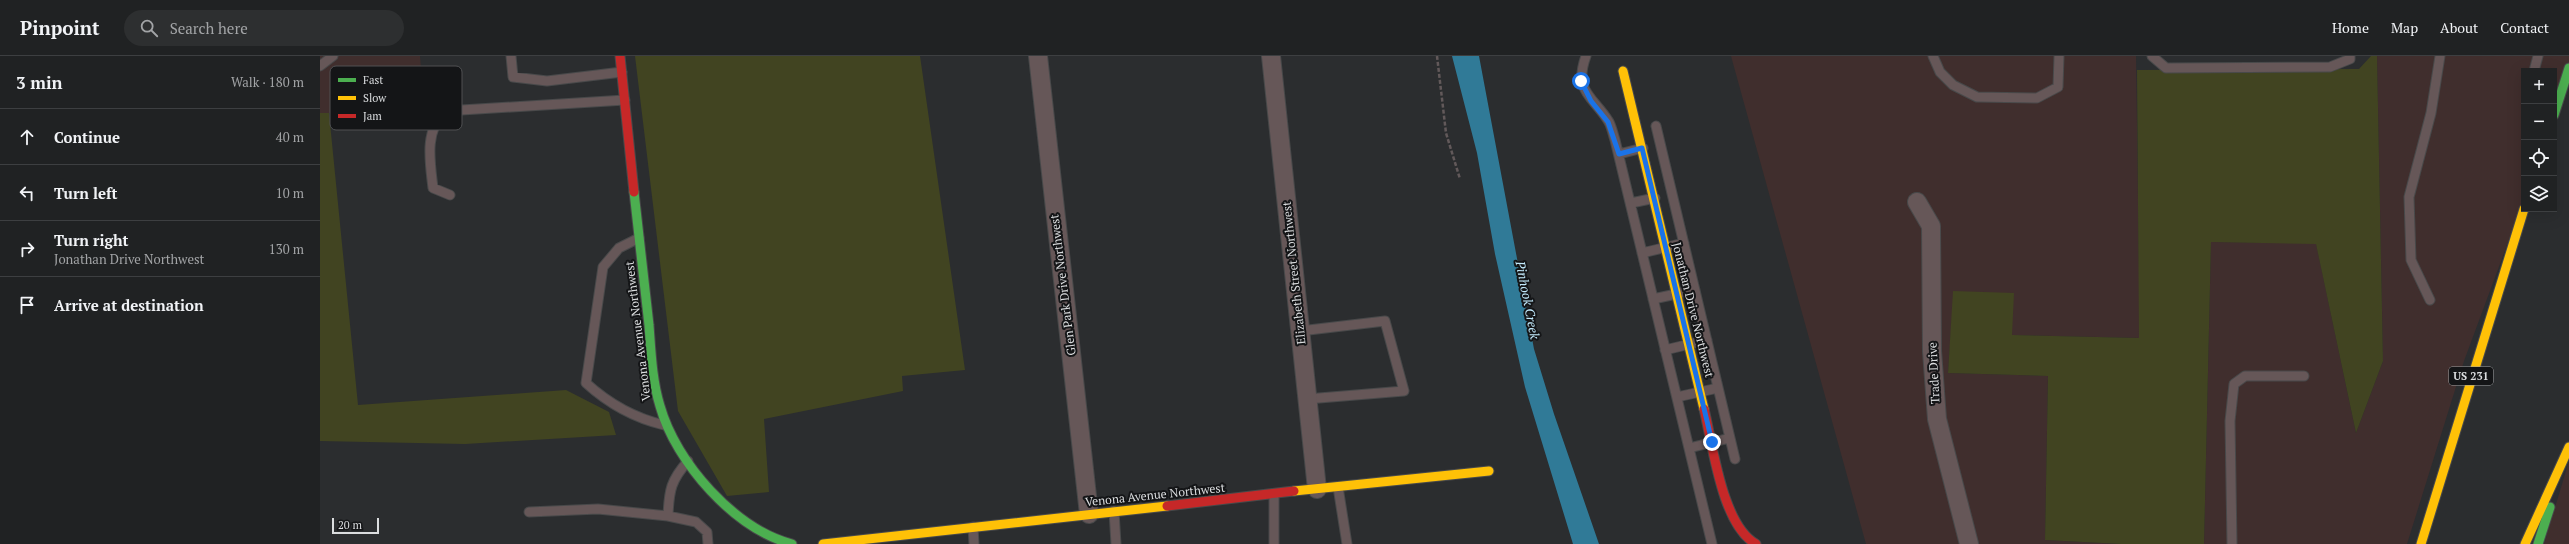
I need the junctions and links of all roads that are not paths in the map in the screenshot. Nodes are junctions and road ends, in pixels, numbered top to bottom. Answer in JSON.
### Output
{"nodes":[{"id":1,"x":333,"y":56,"type":"edge"},
{"id":2,"x":511,"y":56,"type":"edge"},
{"id":3,"x":620,"y":56,"type":"edge"},
{"id":4,"x":1038,"y":56,"type":"edge"},
{"id":5,"x":1271,"y":56,"type":"edge"},
{"id":6,"x":1586,"y":56,"type":"edge"},
{"id":7,"x":1933,"y":56,"type":"edge"},
{"id":8,"x":2059,"y":56,"type":"edge"},
{"id":9,"x":2152,"y":56,"type":"edge"},
{"id":10,"x":2350,"y":56,"type":"edge"},
{"id":11,"x":2440,"y":56,"type":"edge"},
{"id":12,"x":2538,"y":56,"type":"edge"},
{"id":13,"x":320,"y":66,"type":"edge"},
{"id":14,"x":2535,"y":68,"type":"edge"},
{"id":15,"x":2569,"y":68,"type":"edge"},
{"id":16,"x":1623,"y":71,"type":"dead end"},
{"id":17,"x":622,"y":72,"type":"junction"},
{"id":18,"x":625,"y":100,"type":"junction"},
{"id":19,"x":2557,"y":104,"type":"edge"},
{"id":20,"x":462,"y":110,"type":"edge"},
{"id":21,"x":1656,"y":126,"type":"dead end"},
{"id":22,"x":434,"y":130,"type":"edge"},
{"id":23,"x":1660,"y":144,"type":"junction"},
{"id":24,"x":1642,"y":148,"type":"junction"},
{"id":25,"x":1619,"y":154,"type":"junction"},
{"id":26,"x":1672,"y":194,"type":"junction"},
{"id":27,"x":450,"y":195,"type":"dead end"},
{"id":28,"x":1654,"y":198,"type":"junction"},
{"id":29,"x":1917,"y":202,"type":"dead end"},
{"id":30,"x":1631,"y":203,"type":"junction"},
{"id":31,"x":2523,"y":212,"type":"edge"},
{"id":32,"x":639,"y":238,"type":"junction"},
{"id":33,"x":1684,"y":243,"type":"junction"},
{"id":34,"x":1665,"y":248,"type":"junction"},
{"id":35,"x":1642,"y":253,"type":"junction"},
{"id":36,"x":1695,"y":290,"type":"junction"},
{"id":37,"x":1676,"y":294,"type":"junction"},
{"id":38,"x":1653,"y":299,"type":"junction"},
{"id":39,"x":2430,"y":300,"type":"dead end"},
{"id":40,"x":1300,"y":331,"type":"junction"},
{"id":41,"x":1707,"y":340,"type":"junction"},
{"id":42,"x":1689,"y":344,"type":"junction"},
{"id":43,"x":1665,"y":350,"type":"junction"},
{"id":44,"x":2304,"y":376,"type":"dead end"},
{"id":45,"x":1718,"y":388,"type":"junction"},
{"id":46,"x":1700,"y":392,"type":"junction"},
{"id":47,"x":1677,"y":397,"type":"junction"},
{"id":48,"x":1307,"y":399,"type":"junction"},
{"id":49,"x":667,"y":426,"type":"junction"},
{"id":50,"x":1730,"y":438,"type":"junction"},
{"id":51,"x":1712,"y":442,"type":"junction"},
{"id":52,"x":2569,"y":447,"type":"edge"},
{"id":53,"x":1689,"y":448,"type":"junction"},
{"id":54,"x":1735,"y":459,"type":"dead end"},
{"id":55,"x":688,"y":460,"type":"junction"},
{"id":56,"x":1489,"y":472,"type":"dead end"},
{"id":57,"x":1338,"y":487,"type":"junction"},
{"id":58,"x":1317,"y":490,"type":"junction"},
{"id":59,"x":1274,"y":494,"type":"junction"},
{"id":60,"x":1114,"y":511,"type":"junction"},
{"id":61,"x":529,"y":512,"type":"dead end"},
{"id":62,"x":1089,"y":514,"type":"junction"},
{"id":63,"x":668,"y":516,"type":"junction"},
{"id":64,"x":973,"y":526,"type":"junction"},
{"id":65,"x":708,"y":544,"type":"edge"},
{"id":66,"x":792,"y":544,"type":"edge"},
{"id":67,"x":823,"y":544,"type":"edge"},
{"id":68,"x":974,"y":544,"type":"edge"},
{"id":69,"x":1116,"y":544,"type":"edge"},
{"id":70,"x":1274,"y":544,"type":"edge"},
{"id":71,"x":1347,"y":544,"type":"edge"},
{"id":72,"x":1712,"y":544,"type":"edge"},
{"id":73,"x":1756,"y":544,"type":"edge"},
{"id":74,"x":1969,"y":544,"type":"edge"},
{"id":75,"x":2232,"y":544,"type":"edge"},
{"id":76,"x":2420,"y":544,"type":"edge"},
{"id":77,"x":2525,"y":544,"type":"edge"},
{"id":78,"x":2538,"y":544,"type":"edge"}],
"edges":[{"from":1,"to":13,"type":"lane"},
{"from":2,"to":17,"type":"lane"},
{"from":3,"to":17,"type":"main road","name":"Venona Avenue Northwest"},
{"from":4,"to":62,"type":"street","name":"Glen Park Drive Northwest"},
{"from":5,"to":40,"type":"street","name":"Elizabeth Street Northwest"},
{"from":6,"to":25,"type":"lane"},
{"from":7,"to":8,"type":"lane"},
{"from":9,"to":10,"type":"lane"},
{"from":11,"to":39,"type":"lane"},
{"from":12,"to":14,"type":"lane"},
{"from":15,"to":19,"type":"main road"},
{"from":16,"to":24,"type":"main road","name":"Jonathan Drive Northwest"},
{"from":17,"to":18,"type":"main road","name":"Venona Avenue Northwest"},
{"from":18,"to":20,"type":"lane"},
{"from":18,"to":32,"type":"main road","name":"Venona Avenue Northwest"},
{"from":21,"to":23,"type":"lane"},
{"from":22,"to":27,"type":"lane"},
{"from":23,"to":24,"type":"lane"},
{"from":23,"to":26,"type":"lane"},
{"from":24,"to":25,"type":"lane"},
{"from":24,"to":28,"type":"main road","name":"Jonathan Drive Northwest"},
{"from":25,"to":30,"type":"lane"},
{"from":26,"to":28,"type":"lane"},
{"from":26,"to":33,"type":"lane"},
{"from":28,"to":30,"type":"lane"},
{"from":28,"to":34,"type":"main road","name":"Jonathan Drive Northwest"},
{"from":29,"to":74,"type":"street","name":"Trade Drive"},
{"from":30,"to":35,"type":"lane"},
{"from":31,"to":76,"type":"main road","number":"US 231"},
{"from":32,"to":49,"type":"main road","name":"Venona Avenue Northwest"},
{"from":32,"to":49,"type":"lane"},
{"from":33,"to":34,"type":"lane"},
{"from":33,"to":36,"type":"lane"},
{"from":34,"to":35,"type":"lane"},
{"from":34,"to":37,"type":"main road","name":"Jonathan Drive Northwest"},
{"from":35,"to":38,"type":"lane"},
{"from":36,"to":37,"type":"lane"},
{"from":36,"to":41,"type":"lane"},
{"from":37,"to":38,"type":"lane"},
{"from":37,"to":42,"type":"main road","name":"Jonathan Drive Northwest"},
{"from":38,"to":43,"type":"lane"},
{"from":40,"to":48,"type":"street","name":"Elizabeth Street Northwest"},
{"from":40,"to":48,"type":"lane"},
{"from":41,"to":42,"type":"lane"},
{"from":41,"to":45,"type":"lane"},
{"from":42,"to":43,"type":"lane"},
{"from":42,"to":46,"type":"main road","name":"Jonathan Drive Northwest"},
{"from":43,"to":47,"type":"lane"},
{"from":44,"to":75,"type":"lane"},
{"from":45,"to":46,"type":"lane"},
{"from":45,"to":50,"type":"lane"},
{"from":46,"to":47,"type":"lane"},
{"from":46,"to":51,"type":"main road","name":"Jonathan Drive Northwest"},
{"from":47,"to":53,"type":"lane"},
{"from":48,"to":58,"type":"street","name":"Elizabeth Street Northwest"},
{"from":49,"to":55,"type":"main road","name":"Venona Avenue Northwest"},
{"from":50,"to":51,"type":"lane"},
{"from":50,"to":54,"type":"lane"},
{"from":51,"to":53,"type":"lane"},
{"from":51,"to":73,"type":"main road","name":"Jonathan Drive Northwest"},
{"from":52,"to":77,"type":"main road"},
{"from":52,"to":78,"type":"main road"},
{"from":53,"to":72,"type":"lane"},
{"from":55,"to":63,"type":"lane"},
{"from":55,"to":66,"type":"main road","name":"Venona Avenue Northwest"},
{"from":56,"to":57,"type":"main road","name":"Venona Avenue Northwest"},
{"from":57,"to":58,"type":"main road","name":"Venona Avenue Northwest"},
{"from":57,"to":71,"type":"lane"},
{"from":58,"to":59,"type":"main road","name":"Venona Avenue Northwest"},
{"from":59,"to":60,"type":"main road","name":"Venona Avenue Northwest"},
{"from":59,"to":70,"type":"lane"},
{"from":60,"to":62,"type":"main road","name":"Venona Avenue Northwest"},
{"from":60,"to":69,"type":"lane"},
{"from":61,"to":63,"type":"lane"},
{"from":62,"to":64,"type":"main road","name":"Venona Avenue Northwest"},
{"from":63,"to":65,"type":"lane"},
{"from":64,"to":67,"type":"main road","name":"Venona Avenue Northwest"},
{"from":64,"to":68,"type":"lane"}]}
